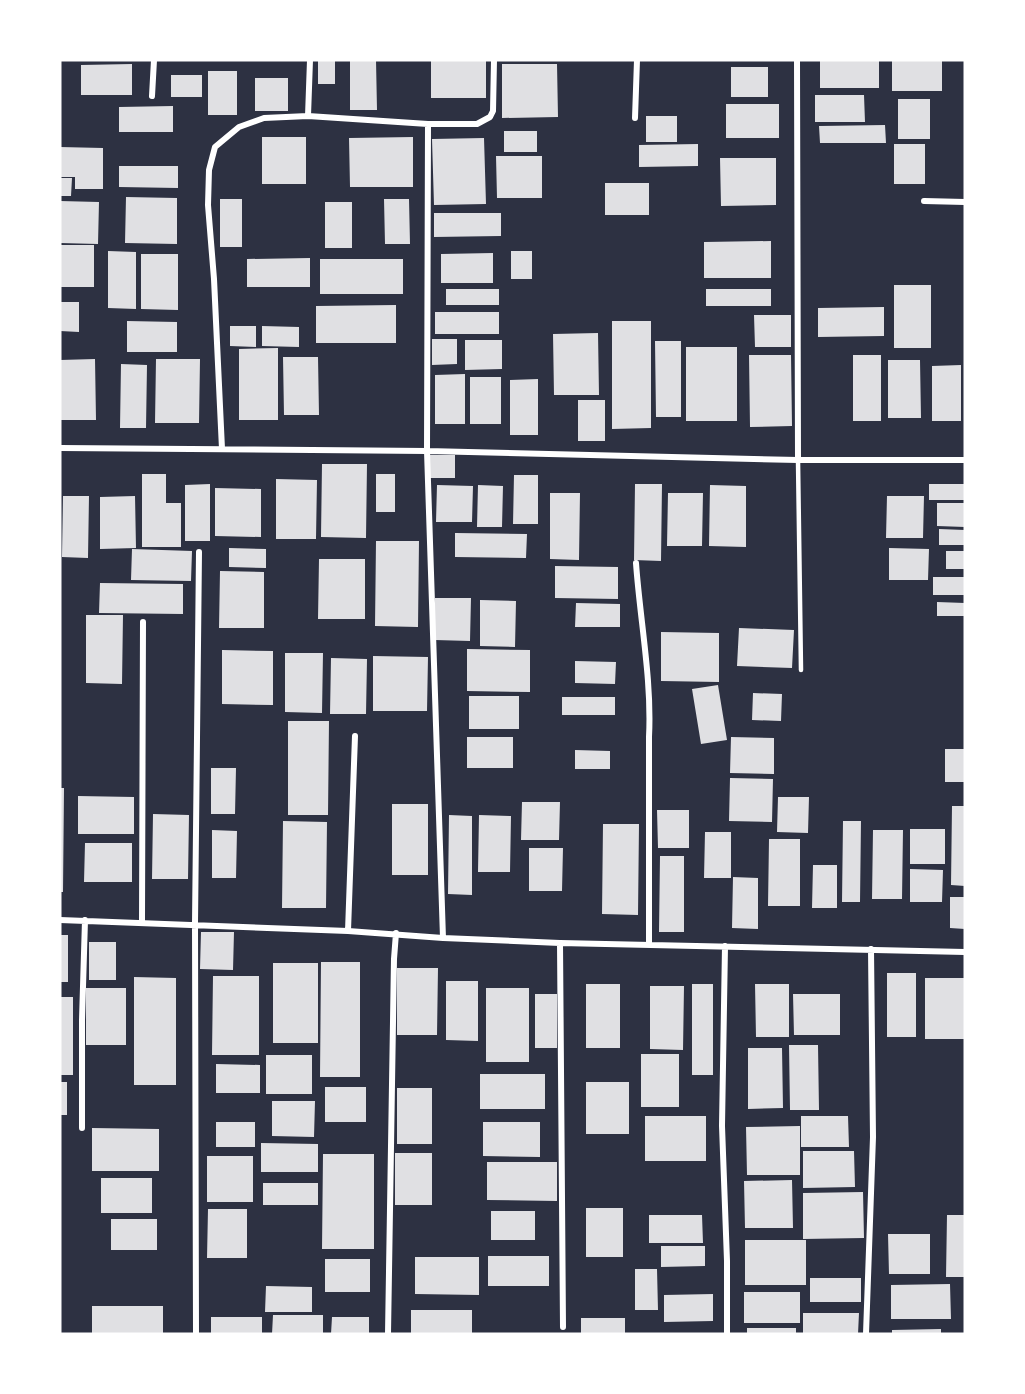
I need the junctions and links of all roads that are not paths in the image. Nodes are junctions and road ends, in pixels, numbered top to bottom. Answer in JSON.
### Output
{"nodes":[{"id":1,"x":154,"y":60,"type":"edge"},
{"id":2,"x":310,"y":60,"type":"edge"},
{"id":3,"x":494,"y":60,"type":"edge"},
{"id":4,"x":637,"y":60,"type":"edge"},
{"id":5,"x":797,"y":60,"type":"edge"},
{"id":6,"x":152,"y":96,"type":"dead end"},
{"id":7,"x":308,"y":116,"type":"junction"},
{"id":8,"x":635,"y":118,"type":"dead end"},
{"id":9,"x":428,"y":124,"type":"junction"},
{"id":10,"x":924,"y":201,"type":"dead end"},
{"id":11,"x":965,"y":202,"type":"edge"},
{"id":12,"x":60,"y":448,"type":"edge"},
{"id":13,"x":222,"y":449,"type":"junction"},
{"id":14,"x":427,"y":451,"type":"junction"},
{"id":15,"x":798,"y":460,"type":"junction"},
{"id":16,"x":965,"y":460,"type":"edge"},
{"id":17,"x":199,"y":552,"type":"dead end"},
{"id":18,"x":636,"y":563,"type":"dead end"},
{"id":19,"x":143,"y":622,"type":"dead end"},
{"id":20,"x":801,"y":670,"type":"dead end"},
{"id":21,"x":355,"y":736,"type":"dead end"},
{"id":22,"x":60,"y":920,"type":"edge"},
{"id":23,"x":85,"y":921,"type":"junction"},
{"id":24,"x":142,"y":922,"type":"junction"},
{"id":25,"x":195,"y":924,"type":"junction"},
{"id":26,"x":348,"y":931,"type":"junction"},
{"id":27,"x":396,"y":933,"type":"junction"},
{"id":28,"x":442,"y":938,"type":"junction"},
{"id":29,"x":560,"y":943,"type":"junction"},
{"id":30,"x":649,"y":944,"type":"junction"},
{"id":31,"x":725,"y":946,"type":"junction"},
{"id":32,"x":871,"y":949,"type":"junction"},
{"id":33,"x":965,"y":952,"type":"edge"},
{"id":34,"x":82,"y":1128,"type":"dead end"},
{"id":35,"x":563,"y":1327,"type":"dead end"},
{"id":36,"x":196,"y":1334,"type":"edge"},
{"id":37,"x":388,"y":1334,"type":"edge"},
{"id":38,"x":727,"y":1334,"type":"edge"},
{"id":39,"x":866,"y":1334,"type":"edge"}],
"edges":[{"from":1,"to":6,"type":"street"},
{"from":2,"to":7,"type":"street"},
{"from":3,"to":9,"type":"street"},
{"from":4,"to":8,"type":"street"},
{"from":5,"to":15,"type":"street"},
{"from":7,"to":9,"type":"street"},
{"from":7,"to":13,"type":"street"},
{"from":9,"to":14,"type":"street"},
{"from":10,"to":11,"type":"street"},
{"from":12,"to":13,"type":"street"},
{"from":13,"to":14,"type":"street"},
{"from":14,"to":15,"type":"street"},
{"from":14,"to":28,"type":"street"},
{"from":15,"to":16,"type":"street"},
{"from":15,"to":20,"type":"lane"},
{"from":17,"to":25,"type":"street"},
{"from":18,"to":30,"type":"street"},
{"from":19,"to":24,"type":"street"},
{"from":21,"to":26,"type":"street"},
{"from":22,"to":23,"type":"street"},
{"from":23,"to":24,"type":"street"},
{"from":23,"to":34,"type":"street"},
{"from":24,"to":25,"type":"street"},
{"from":25,"to":26,"type":"street"},
{"from":25,"to":36,"type":"street"},
{"from":26,"to":27,"type":"street"},
{"from":27,"to":28,"type":"street"},
{"from":27,"to":37,"type":"street"},
{"from":28,"to":29,"type":"street"},
{"from":29,"to":30,"type":"street"},
{"from":29,"to":35,"type":"street"},
{"from":30,"to":31,"type":"street"},
{"from":31,"to":32,"type":"street"},
{"from":31,"to":38,"type":"street"},
{"from":32,"to":33,"type":"street"},
{"from":32,"to":39,"type":"street"}]}
